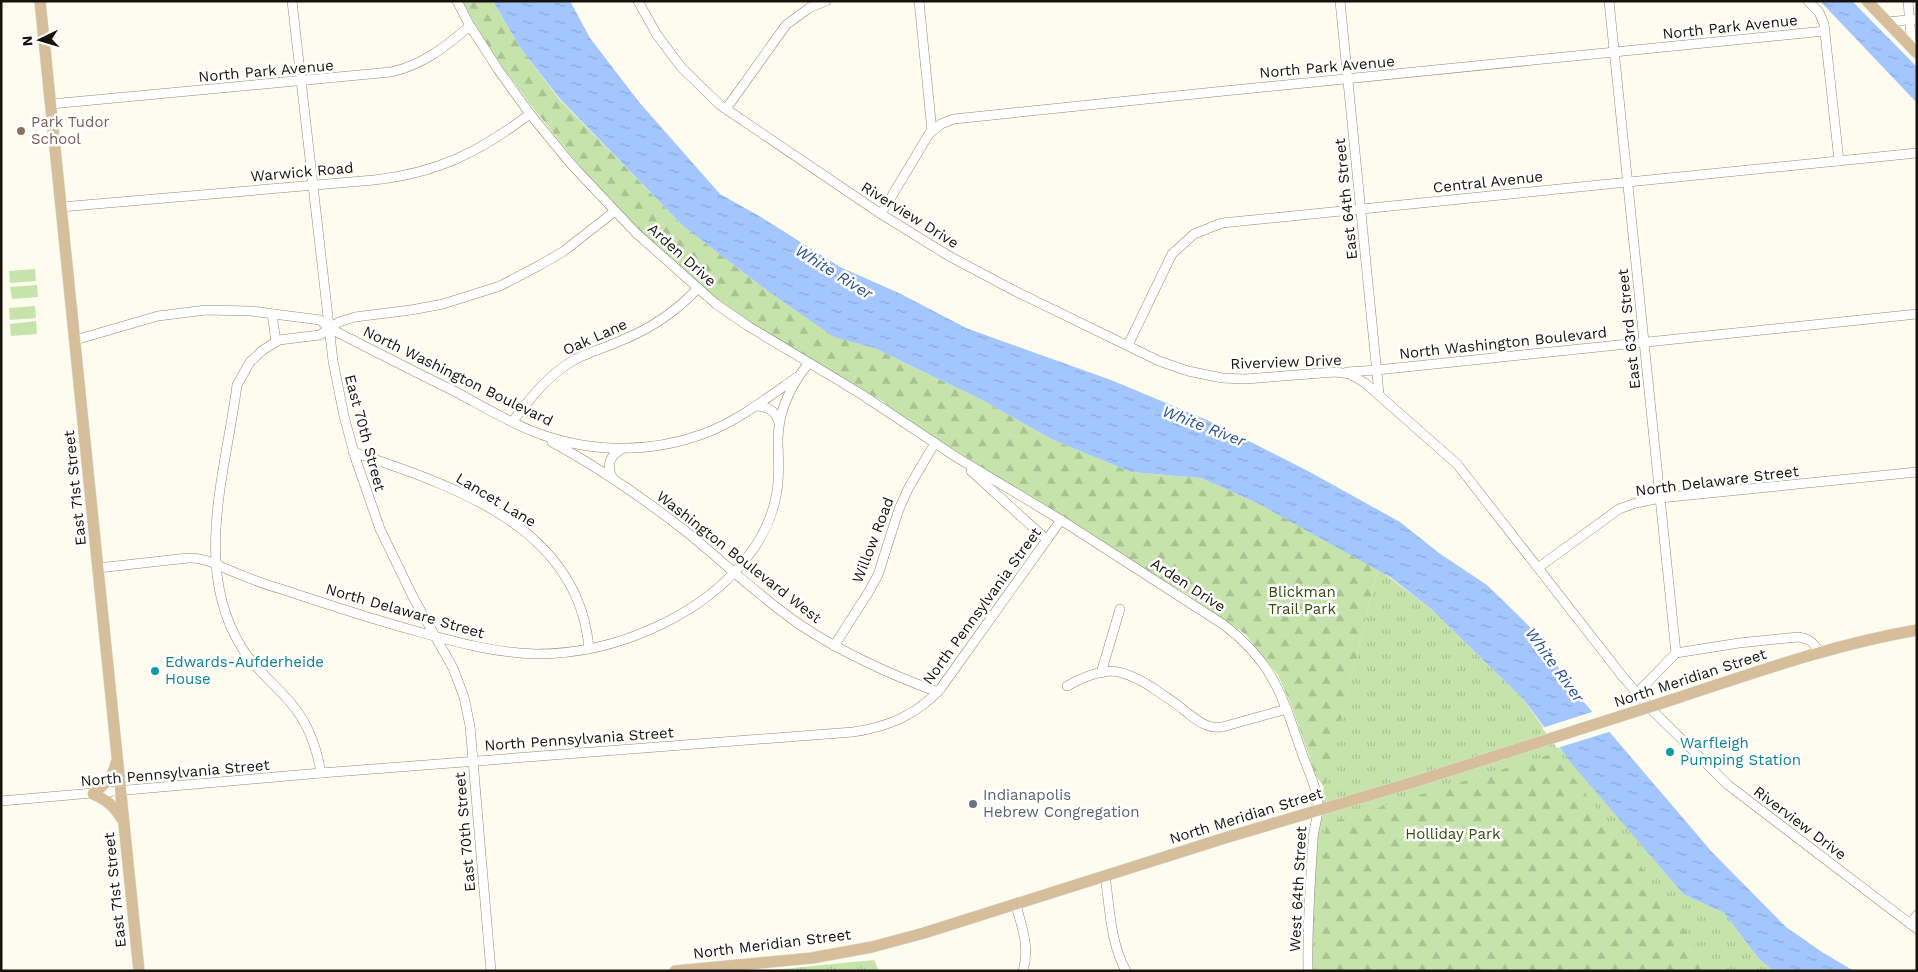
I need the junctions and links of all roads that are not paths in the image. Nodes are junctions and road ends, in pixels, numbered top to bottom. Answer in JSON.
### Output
{"nodes":[{"id":1,"x":40,"y":1,"type":"edge"},
{"id":2,"x":292,"y":1,"type":"edge"},
{"id":3,"x":457,"y":1,"type":"edge"},
{"id":4,"x":638,"y":1,"type":"edge"},
{"id":5,"x":826,"y":1,"type":"edge"},
{"id":6,"x":919,"y":1,"type":"edge"},
{"id":7,"x":1340,"y":1,"type":"edge"},
{"id":8,"x":1609,"y":1,"type":"edge"},
{"id":9,"x":1808,"y":1,"type":"edge"},
{"id":10,"x":1867,"y":1,"type":"edge"},
{"id":11,"x":1908,"y":1,"type":"edge"},
{"id":12,"x":1913,"y":19,"type":"edge"},
{"id":13,"x":1887,"y":22,"type":"junction"},
{"id":14,"x":470,"y":26,"type":"junction"},
{"id":15,"x":1825,"y":32,"type":"junction"},
{"id":16,"x":1914,"y":50,"type":"edge"},
{"id":17,"x":1614,"y":53,"type":"junction"},
{"id":18,"x":1348,"y":79,"type":"junction"},
{"id":19,"x":302,"y":81,"type":"junction"},
{"id":20,"x":51,"y":104,"type":"junction"},
{"id":21,"x":726,"y":109,"type":"junction"},
{"id":22,"x":530,"y":114,"type":"junction"},
{"id":23,"x":932,"y":131,"type":"junction"},
{"id":24,"x":1917,"y":153,"type":"edge"},
{"id":25,"x":1839,"y":161,"type":"junction"},
{"id":26,"x":1628,"y":182,"type":"junction"},
{"id":27,"x":314,"y":185,"type":"junction"},
{"id":28,"x":61,"y":207,"type":"junction"},
{"id":29,"x":1361,"y":209,"type":"junction"},
{"id":30,"x":615,"y":211,"type":"junction"},
{"id":31,"x":881,"y":214,"type":"junction"},
{"id":32,"x":698,"y":288,"type":"junction"},
{"id":33,"x":272,"y":314,"type":"junction"},
{"id":34,"x":1917,"y":314,"type":"edge"},
{"id":35,"x":329,"y":328,"type":"junction"},
{"id":36,"x":75,"y":340,"type":"junction"},
{"id":37,"x":276,"y":342,"type":"junction"},
{"id":38,"x":1644,"y":342,"type":"junction"},
{"id":39,"x":1128,"y":345,"type":"junction"},
{"id":40,"x":808,"y":364,"type":"junction"},
{"id":41,"x":1377,"y":370,"type":"junction"},
{"id":42,"x":1330,"y":372,"type":"junction"},
{"id":43,"x":798,"y":377,"type":"junction"},
{"id":44,"x":1379,"y":394,"type":"junction"},
{"id":45,"x":754,"y":406,"type":"junction"},
{"id":46,"x":513,"y":421,"type":"junction"},
{"id":47,"x":779,"y":424,"type":"junction"},
{"id":48,"x":530,"y":431,"type":"junction"},
{"id":49,"x":935,"y":443,"type":"junction"},
{"id":50,"x":622,"y":449,"type":"junction"},
{"id":51,"x":354,"y":452,"type":"junction"},
{"id":52,"x":956,"y":458,"type":"junction"},
{"id":53,"x":1917,"y":472,"type":"edge"},
{"id":54,"x":613,"y":479,"type":"junction"},
{"id":55,"x":1660,"y":498,"type":"junction"},
{"id":56,"x":1061,"y":520,"type":"junction"},
{"id":57,"x":1047,"y":540,"type":"junction"},
{"id":58,"x":216,"y":564,"type":"junction"},
{"id":59,"x":1539,"y":567,"type":"junction"},
{"id":60,"x":98,"y":568,"type":"junction"},
{"id":61,"x":733,"y":574,"type":"junction"},
{"id":62,"x":1120,"y":609,"type":"dead end"},
{"id":63,"x":1917,"y":630,"type":"edge"},
{"id":64,"x":436,"y":637,"type":"junction"},
{"id":65,"x":834,"y":646,"type":"junction"},
{"id":66,"x":589,"y":649,"type":"junction"},
{"id":67,"x":1676,"y":653,"type":"junction"},
{"id":68,"x":1819,"y":653,"type":"junction"},
{"id":69,"x":1101,"y":672,"type":"junction"},
{"id":70,"x":1067,"y":686,"type":"dead end"},
{"id":71,"x":938,"y":692,"type":"junction"},
{"id":72,"x":1637,"y":693,"type":"junction"},
{"id":73,"x":1286,"y":709,"type":"junction"},
{"id":74,"x":117,"y":760,"type":"junction"},
{"id":75,"x":472,"y":762,"type":"junction"},
{"id":76,"x":321,"y":773,"type":"junction"},
{"id":77,"x":121,"y":792,"type":"junction"},
{"id":78,"x":93,"y":794,"type":"junction"},
{"id":79,"x":1,"y":801,"type":"edge"},
{"id":80,"x":1318,"y":810,"type":"junction"},
{"id":81,"x":124,"y":822,"type":"junction"},
{"id":82,"x":1105,"y":876,"type":"junction"},
{"id":83,"x":1016,"y":905,"type":"junction"},
{"id":84,"x":1917,"y":915,"type":"edge"},
{"id":85,"x":1913,"y":927,"type":"edge"},
{"id":86,"x":138,"y":971,"type":"edge"},
{"id":87,"x":491,"y":971,"type":"edge"},
{"id":88,"x":675,"y":971,"type":"edge"},
{"id":89,"x":1023,"y":971,"type":"edge"},
{"id":90,"x":1126,"y":971,"type":"edge"},
{"id":91,"x":1308,"y":971,"type":"edge"}],
"edges":[{"from":1,"to":20,"type":"main road","name":"East 71st Street"},
{"from":2,"to":19,"type":"street","name":"East 70th Street"},
{"from":3,"to":14,"type":"street","name":"Arden Drive"},
{"from":4,"to":21,"type":"street","name":"Riverview Drive"},
{"from":5,"to":21,"type":"street"},
{"from":6,"to":23,"type":"street"},
{"from":7,"to":18,"type":"street","name":"East 64th Street"},
{"from":8,"to":17,"type":"street","name":"East 63rd Street"},
{"from":9,"to":15,"type":"street"},
{"from":10,"to":13,"type":"main road"},
{"from":11,"to":12,"type":"street"},
{"from":12,"to":13,"type":"street"},
{"from":12,"to":16,"type":"street"},
{"from":13,"to":16,"type":"main road"},
{"from":14,"to":19,"type":"street","name":"North Park Avenue"},
{"from":14,"to":22,"type":"street","name":"Arden Drive"},
{"from":15,"to":17,"type":"street","name":"North Park Avenue"},
{"from":15,"to":25,"type":"street"},
{"from":17,"to":18,"type":"street","name":"North Park Avenue"},
{"from":17,"to":26,"type":"street","name":"East 63rd Street"},
{"from":18,"to":23,"type":"street","name":"North Park Avenue"},
{"from":18,"to":29,"type":"street","name":"East 64th Street"},
{"from":19,"to":20,"type":"street","name":"North Park Avenue"},
{"from":19,"to":27,"type":"street","name":"East 70th Street"},
{"from":20,"to":28,"type":"main road","name":"East 71st Street"},
{"from":21,"to":31,"type":"street","name":"Riverview Drive"},
{"from":22,"to":27,"type":"street","name":"Warwick Road"},
{"from":22,"to":30,"type":"street","name":"Arden Drive"},
{"from":23,"to":31,"type":"street"},
{"from":24,"to":25,"type":"street","name":"Central Avenue"},
{"from":25,"to":26,"type":"street","name":"Central Avenue"},
{"from":26,"to":29,"type":"street","name":"Central Avenue"},
{"from":26,"to":38,"type":"street","name":"East 63rd Street"},
{"from":27,"to":28,"type":"street","name":"Warwick Road"},
{"from":27,"to":35,"type":"street","name":"East 70th Street"},
{"from":28,"to":36,"type":"main road","name":"East 71st Street"},
{"from":29,"to":39,"type":"street","name":"Central Avenue"},
{"from":29,"to":41,"type":"street","name":"East 64th Street"},
{"from":30,"to":32,"type":"street","name":"Arden Drive"},
{"from":30,"to":35,"type":"street"},
{"from":31,"to":39,"type":"street","name":"Riverview Drive"},
{"from":32,"to":40,"type":"street","name":"Arden Drive"},
{"from":32,"to":46,"type":"street","name":"Oak Lane"},
{"from":33,"to":35,"type":"street"},
{"from":33,"to":36,"type":"street"},
{"from":33,"to":37,"type":"street"},
{"from":34,"to":38,"type":"street","name":"North Washington Boulevard"},
{"from":35,"to":37,"type":"street"},
{"from":35,"to":46,"type":"street","name":"North Washington Boulevard"},
{"from":35,"to":51,"type":"street","name":"East 70th Street"},
{"from":36,"to":60,"type":"main road","name":"East 71st Street"},
{"from":37,"to":58,"type":"street"},
{"from":38,"to":41,"type":"street","name":"North Washington Boulevard"},
{"from":38,"to":55,"type":"street","name":"East 63rd Street"},
{"from":39,"to":42,"type":"street","name":"Riverview Drive"},
{"from":40,"to":43,"type":"street","name":"North Delaware Street"},
{"from":40,"to":49,"type":"street","name":"Arden Drive"},
{"from":41,"to":42,"type":"street","name":"North Washington Boulevard"},
{"from":41,"to":44,"type":"street","name":"East 64th Street"},
{"from":42,"to":44,"type":"street","name":"Riverview Drive"},
{"from":43,"to":45,"type":"street","name":"North Washington Boulevard"},
{"from":43,"to":47,"type":"street","name":"North Delaware Street"},
{"from":44,"to":59,"type":"street","name":"Riverview Drive"},
{"from":45,"to":47,"type":"street"},
{"from":45,"to":50,"type":"street","name":"North Washington Boulevard"},
{"from":46,"to":48,"type":"street","name":"North Washington Boulevard"},
{"from":47,"to":61,"type":"street","name":"North Delaware Street"},
{"from":48,"to":50,"type":"street","name":"North Washington Boulevard"},
{"from":48,"to":54,"type":"street","name":"Washington Boulevard West"},
{"from":49,"to":52,"type":"street","name":"Arden Drive"},
{"from":49,"to":65,"type":"street","name":"Willow Road"},
{"from":50,"to":54,"type":"street"},
{"from":51,"to":64,"type":"street","name":"East 70th Street"},
{"from":51,"to":66,"type":"street","name":"Lancet Lane"},
{"from":52,"to":56,"type":"street","name":"Arden Drive"},
{"from":52,"to":57,"type":"street","name":"Arden Drive"},
{"from":53,"to":55,"type":"street","name":"North Delaware Street"},
{"from":54,"to":61,"type":"street","name":"Washington Boulevard West"},
{"from":55,"to":59,"type":"street","name":"North Delaware Street"},
{"from":55,"to":67,"type":"street","name":"East 63rd Street"},
{"from":56,"to":57,"type":"street","name":"North Pennsylvania Street"},
{"from":56,"to":73,"type":"street","name":"Arden Drive"},
{"from":57,"to":71,"type":"street","name":"North Pennsylvania Street"},
{"from":58,"to":60,"type":"street"},
{"from":58,"to":64,"type":"street","name":"North Delaware Street"},
{"from":58,"to":76,"type":"street"},
{"from":59,"to":72,"type":"street","name":"Riverview Drive"},
{"from":60,"to":74,"type":"main road","name":"East 71st Street"},
{"from":61,"to":65,"type":"street","name":"Washington Boulevard West"},
{"from":61,"to":66,"type":"street","name":"North Delaware Street"},
{"from":62,"to":69,"type":"street"},
{"from":63,"to":68,"type":"main road","name":"North Meridian Street"},
{"from":64,"to":66,"type":"street","name":"North Delaware Street"},
{"from":64,"to":75,"type":"street","name":"East 70th Street"},
{"from":65,"to":71,"type":"street","name":"Washington Boulevard West"},
{"from":67,"to":68,"type":"street","name":"North Meridian Street"},
{"from":67,"to":72,"type":"street","name":"North Meridian Street"},
{"from":68,"to":80,"type":"main road","name":"North Meridian Street","bridge":true},
{"from":69,"to":70,"type":"street"},
{"from":69,"to":73,"type":"street"},
{"from":71,"to":75,"type":"street","name":"North Pennsylvania Street"},
{"from":72,"to":85,"type":"street","name":"Riverview Drive"},
{"from":73,"to":80,"type":"street","name":"Arden Drive"},
{"from":74,"to":77,"type":"main road","name":"East 71st Street"},
{"from":74,"to":78,"type":"main road"},
{"from":75,"to":76,"type":"street","name":"North Pennsylvania Street"},
{"from":75,"to":87,"type":"street","name":"East 70th Street"},
{"from":76,"to":77,"type":"street","name":"North Pennsylvania Street"},
{"from":77,"to":78,"type":"street","name":"North Pennsylvania Street"},
{"from":77,"to":81,"type":"main road","name":"East 71st Street"},
{"from":78,"to":79,"type":"street","name":"North Pennsylvania Street"},
{"from":78,"to":81,"type":"main road"},
{"from":80,"to":82,"type":"main road","name":"North Meridian Street"},
{"from":80,"to":91,"type":"street","name":"West 64th Street"},
{"from":81,"to":86,"type":"main road","name":"East 71st Street"},
{"from":82,"to":83,"type":"main road","name":"North Meridian Street"},
{"from":82,"to":90,"type":"street"},
{"from":83,"to":88,"type":"main road","name":"North Meridian Street"},
{"from":83,"to":89,"type":"street"},
{"from":84,"to":85,"type":"street"}]}
